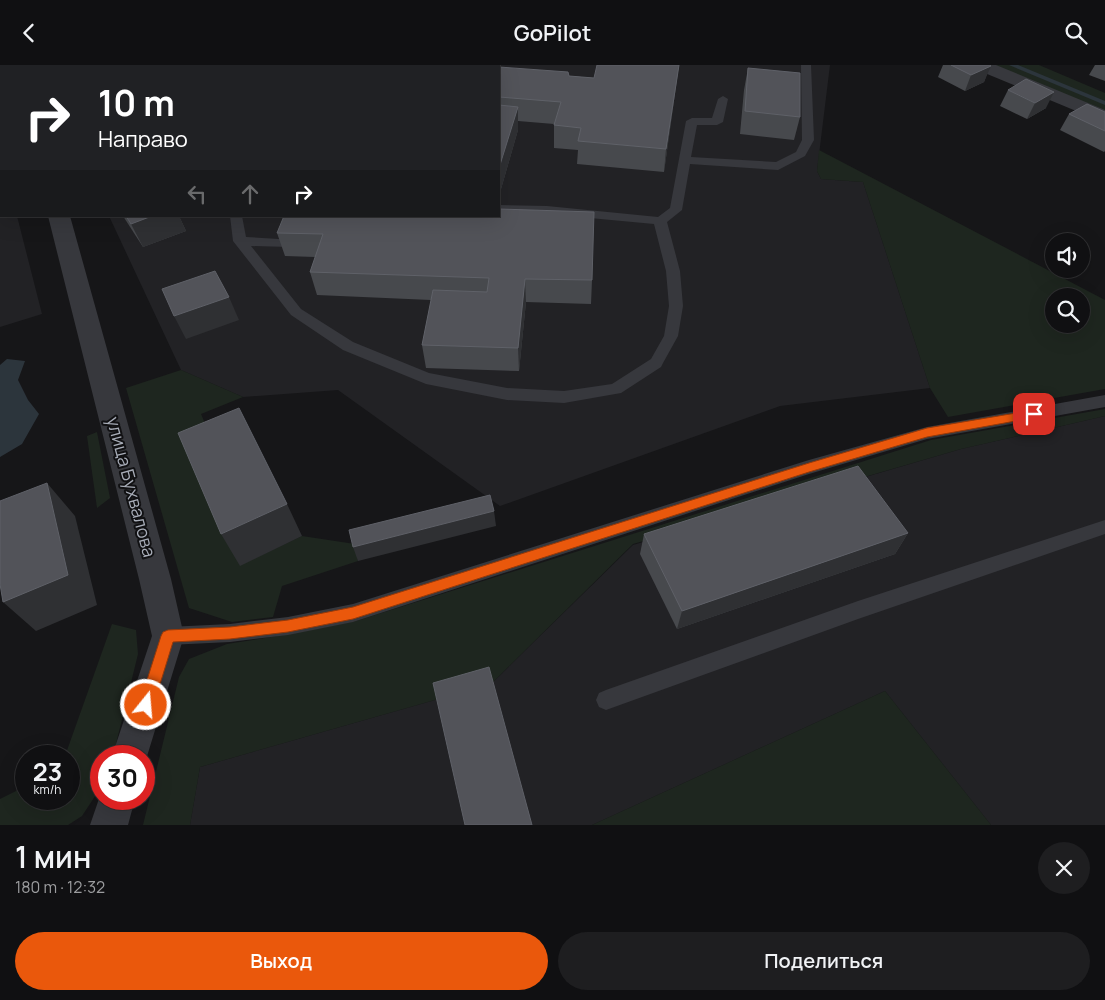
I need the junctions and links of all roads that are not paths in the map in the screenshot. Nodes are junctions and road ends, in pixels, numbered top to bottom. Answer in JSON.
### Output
{"nodes":[{"id":1,"x":806,"y":65,"type":"edge"},
{"id":2,"x":981,"y":65,"type":"edge"},
{"id":3,"x":723,"y":99,"type":"dead end"},
{"id":4,"x":1105,"y":117,"type":"edge"},
{"id":5,"x":685,"y":160,"type":"junction"},
{"id":6,"x":0,"y":199,"type":"edge"},
{"id":7,"x":0,"y":205,"type":"edge"},
{"id":8,"x":500,"y":209,"type":"edge"},
{"id":9,"x":59,"y":217,"type":"edge"},
{"id":10,"x":236,"y":217,"type":"edge"},
{"id":11,"x":660,"y":221,"type":"junction"},
{"id":12,"x":240,"y":241,"type":"junction"},
{"id":13,"x":290,"y":243,"type":"edge"},
{"id":14,"x":1105,"y":401,"type":"edge"},
{"id":15,"x":1105,"y":527,"type":"edge"},
{"id":16,"x":168,"y":636,"type":"junction"},
{"id":17,"x":606,"y":700,"type":"dead end"},
{"id":18,"x":133,"y":745,"type":"edge"},
{"id":19,"x":114,"y":810,"type":"edge"},
{"id":20,"x":109,"y":825,"type":"edge"}],
"edges":[{"from":1,"to":5,"type":"lane"},
{"from":2,"to":4,"type":"street"},
{"from":3,"to":5,"type":"lane"},
{"from":5,"to":11,"type":"lane"},
{"from":6,"to":7,"type":"lane"},
{"from":8,"to":11,"type":"lane"},
{"from":9,"to":16,"type":"street","name":"улица Бухвалова"},
{"from":10,"to":12,"type":"lane"},
{"from":11,"to":12,"type":"lane"},
{"from":12,"to":13,"type":"lane"},
{"from":14,"to":16,"type":"lane"},
{"from":15,"to":17,"type":"lane"},
{"from":16,"to":18,"type":"street"},
{"from":19,"to":20,"type":"street"}]}
